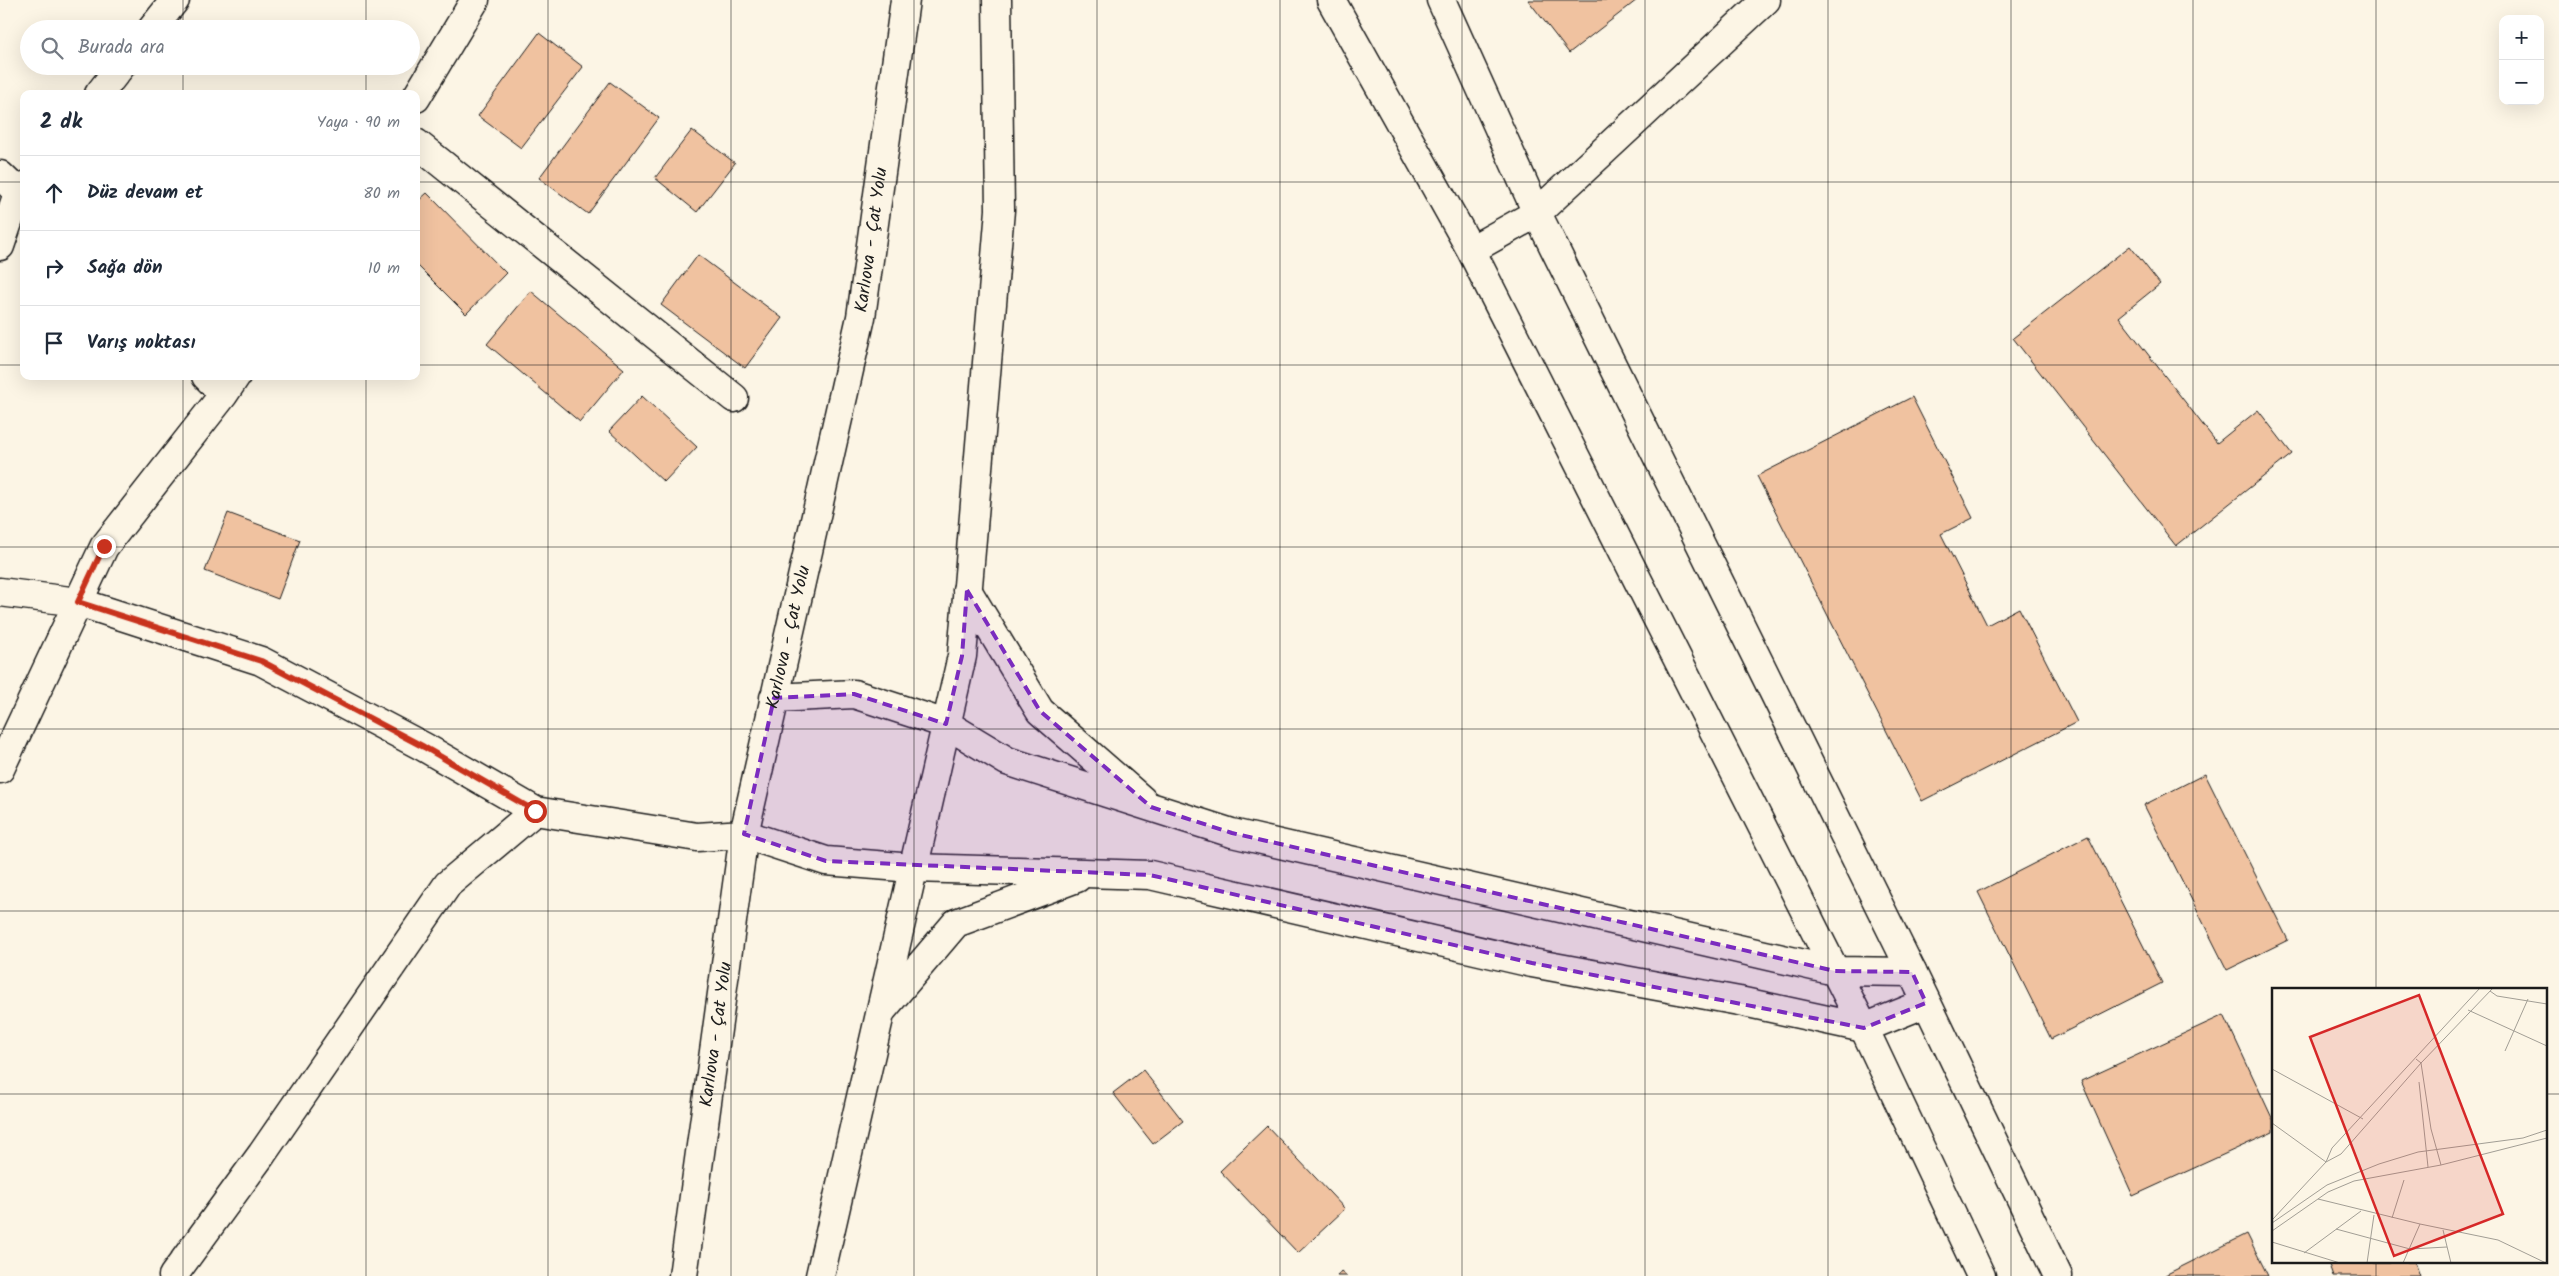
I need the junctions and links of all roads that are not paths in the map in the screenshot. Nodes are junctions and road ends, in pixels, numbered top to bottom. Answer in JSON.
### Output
{"nodes":[{"id":1,"x":176,"y":0,"type":"edge"},
{"id":2,"x":475,"y":0,"type":"edge"},
{"id":3,"x":905,"y":0,"type":"edge"},
{"id":4,"x":997,"y":0,"type":"edge"},
{"id":5,"x":1331,"y":0,"type":"edge"},
{"id":6,"x":1441,"y":0,"type":"edge"},
{"id":7,"x":1766,"y":0,"type":"edge"},
{"id":8,"x":159,"y":20,"type":"edge"},
{"id":9,"x":115,"y":75,"type":"edge"},
{"id":10,"x":102,"y":90,"type":"edge"},
{"id":11,"x":420,"y":91,"type":"edge"},
{"id":12,"x":420,"y":147,"type":"edge"},
{"id":13,"x":16,"y":188,"type":"edge"},
{"id":14,"x":1537,"y":213,"type":"junction"},
{"id":15,"x":0,"y":246,"type":"edge"},
{"id":16,"x":1471,"y":250,"type":"junction"},
{"id":17,"x":222,"y":382,"type":"edge"},
{"id":18,"x":734,"y":398,"type":"dead end"},
{"id":19,"x":967,"y":590,"type":"junction"},
{"id":20,"x":0,"y":592,"type":"edge"},
{"id":21,"x":78,"y":602,"type":"junction"},
{"id":22,"x":774,"y":698,"type":"junction"},
{"id":23,"x":946,"y":724,"type":"junction"},
{"id":24,"x":0,"y":769,"type":"edge"},
{"id":25,"x":1151,"y":807,"type":"junction"},
{"id":26,"x":535,"y":811,"type":"junction"},
{"id":27,"x":744,"y":834,"type":"junction"},
{"id":28,"x":913,"y":868,"type":"junction"},
{"id":29,"x":1089,"y":874,"type":"junction"},
{"id":30,"x":1835,"y":971,"type":"junction"},
{"id":31,"x":1912,"y":972,"type":"junction"},
{"id":32,"x":1926,"y":1002,"type":"junction"},
{"id":33,"x":880,"y":1012,"type":"junction"},
{"id":34,"x":1864,"y":1028,"type":"junction"},
{"id":35,"x":173,"y":1276,"type":"edge"},
{"id":36,"x":683,"y":1276,"type":"edge"},
{"id":37,"x":820,"y":1276,"type":"edge"},
{"id":38,"x":1981,"y":1276,"type":"edge"},
{"id":39,"x":2058,"y":1276,"type":"edge"}],
"edges":[{"from":1,"to":8,"type":"main road"},
{"from":2,"to":11,"type":"main road"},
{"from":3,"to":22,"type":"main road","name":"Karlıova - Çat Yolu"},
{"from":4,"to":19,"type":"main road"},
{"from":5,"to":16,"type":"main road"},
{"from":6,"to":14,"type":"main road"},
{"from":7,"to":14,"type":"main road"},
{"from":9,"to":10,"type":"main road"},
{"from":12,"to":18,"type":"main road"},
{"from":13,"to":15,"type":"main road"},
{"from":14,"to":16,"type":"main road"},
{"from":14,"to":31,"type":"main road"},
{"from":16,"to":30,"type":"main road"},
{"from":17,"to":21,"type":"main road"},
{"from":19,"to":23,"type":"main road"},
{"from":19,"to":25,"type":"main road"},
{"from":20,"to":21,"type":"main road"},
{"from":21,"to":24,"type":"main road"},
{"from":21,"to":26,"type":"main road"},
{"from":22,"to":23,"type":"main road"},
{"from":22,"to":27,"type":"main road","name":"Karlıova - Çat Yolu"},
{"from":23,"to":25,"type":"main road"},
{"from":23,"to":28,"type":"main road"},
{"from":25,"to":30,"type":"main road"},
{"from":26,"to":27,"type":"main road"},
{"from":26,"to":35,"type":"main road"},
{"from":27,"to":28,"type":"main road"},
{"from":27,"to":36,"type":"main road","name":"Karlıova - Çat Yolu"},
{"from":28,"to":29,"type":"main road"},
{"from":28,"to":33,"type":"main road"},
{"from":29,"to":33,"type":"main road"},
{"from":29,"to":34,"type":"main road"},
{"from":30,"to":31,"type":"main road"},
{"from":30,"to":34,"type":"main road"},
{"from":31,"to":32,"type":"main road"},
{"from":32,"to":34,"type":"main road"},
{"from":32,"to":39,"type":"main road"},
{"from":33,"to":37,"type":"main road"},
{"from":34,"to":38,"type":"main road"}]}
